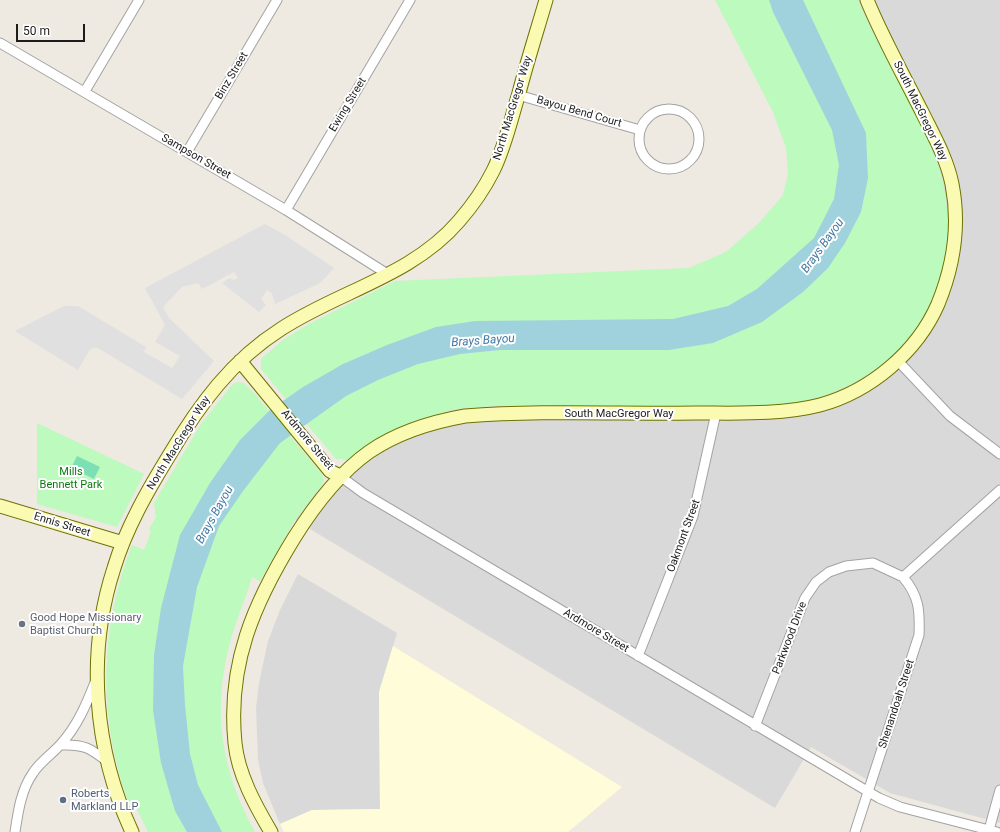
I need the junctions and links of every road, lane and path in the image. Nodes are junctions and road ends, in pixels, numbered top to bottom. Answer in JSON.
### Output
{"nodes":[{"id":1,"x":139,"y":0,"type":"edge"},
{"id":2,"x":278,"y":0,"type":"edge"},
{"id":3,"x":410,"y":0,"type":"edge"},
{"id":4,"x":546,"y":0,"type":"edge"},
{"id":5,"x":867,"y":0,"type":"edge"},
{"id":6,"x":0,"y":43,"type":"edge"},
{"id":7,"x":85,"y":92,"type":"junction"},
{"id":8,"x":518,"y":95,"type":"junction"},
{"id":9,"x":640,"y":130,"type":"junction"},
{"id":10,"x":187,"y":152,"type":"junction"},
{"id":11,"x":286,"y":210,"type":"junction"},
{"id":12,"x":389,"y":275,"type":"junction"},
{"id":13,"x":898,"y":360,"type":"junction"},
{"id":14,"x":240,"y":361,"type":"junction"},
{"id":15,"x":716,"y":413,"type":"junction"},
{"id":16,"x":1000,"y":454,"type":"edge"},
{"id":17,"x":340,"y":476,"type":"junction"},
{"id":18,"x":1000,"y":490,"type":"edge"},
{"id":19,"x":0,"y":506,"type":"edge"},
{"id":20,"x":123,"y":543,"type":"junction"},
{"id":21,"x":903,"y":577,"type":"junction"},
{"id":22,"x":638,"y":656,"type":"junction"},
{"id":23,"x":97,"y":677,"type":"junction"},
{"id":24,"x":755,"y":726,"type":"junction"},
{"id":25,"x":61,"y":745,"type":"junction"},
{"id":26,"x":108,"y":762,"type":"junction"},
{"id":27,"x":1000,"y":790,"type":"edge"},
{"id":28,"x":868,"y":792,"type":"junction"},
{"id":29,"x":993,"y":831,"type":"edge"},
{"id":30,"x":15,"y":832,"type":"edge"},
{"id":31,"x":132,"y":832,"type":"edge"},
{"id":32,"x":271,"y":832,"type":"edge"},
{"id":33,"x":855,"y":832,"type":"edge"}],
"edges":[{"from":1,"to":7,"type":"street"},
{"from":2,"to":10,"type":"street","name":"Binz Street"},
{"from":3,"to":11,"type":"street","name":"Ewing Street"},
{"from":4,"to":8,"type":"main road","name":"North MacGregor Way"},
{"from":5,"to":13,"type":"main road","name":"South MacGregor Way"},
{"from":6,"to":7,"type":"street","name":"Sampson Street"},
{"from":7,"to":10,"type":"street","name":"Sampson Street"},
{"from":8,"to":9,"type":"street","name":"Bayou Bend Court"},
{"from":8,"to":12,"type":"main road","name":"North MacGregor Way"},
{"from":9,"to":9,"type":"street"},
{"from":10,"to":11,"type":"street","name":"Sampson Street"},
{"from":11,"to":12,"type":"street","name":"Sampson Street"},
{"from":12,"to":14,"type":"main road","name":"North MacGregor Way"},
{"from":13,"to":15,"type":"main road","name":"South MacGregor Way"},
{"from":13,"to":16,"type":"street"},
{"from":14,"to":17,"type":"main road","name":"Ardmore Street"},
{"from":14,"to":20,"type":"main road","name":"North MacGregor Way"},
{"from":15,"to":17,"type":"main road","name":"South MacGregor Way"},
{"from":15,"to":22,"type":"street","name":"Oakmont Street"},
{"from":17,"to":22,"type":"street","name":"Ardmore Street"},
{"from":17,"to":32,"type":"main road","name":"South MacGregor Way"},
{"from":18,"to":21,"type":"street"},
{"from":19,"to":20,"type":"main road","name":"Ennis Street"},
{"from":20,"to":23,"type":"main road","name":"North MacGregor Way"},
{"from":21,"to":24,"type":"street","name":"Parkwood Drive"},
{"from":21,"to":28,"type":"street","name":"Shenandoah Street"},
{"from":22,"to":24,"type":"street","name":"Ardmore Street"},
{"from":23,"to":25,"type":"street"},
{"from":23,"to":26,"type":"main road","name":"North MacGregor Way"},
{"from":24,"to":28,"type":"street","name":"Ardmore Street"},
{"from":25,"to":26,"type":"street"},
{"from":25,"to":30,"type":"street"},
{"from":26,"to":31,"type":"main road","name":"North MacGregor Way"},
{"from":27,"to":29,"type":"street"},
{"from":28,"to":29,"type":"street","name":"Ardmore Street"},
{"from":28,"to":33,"type":"street","name":"Shenandoah Street"}]}
